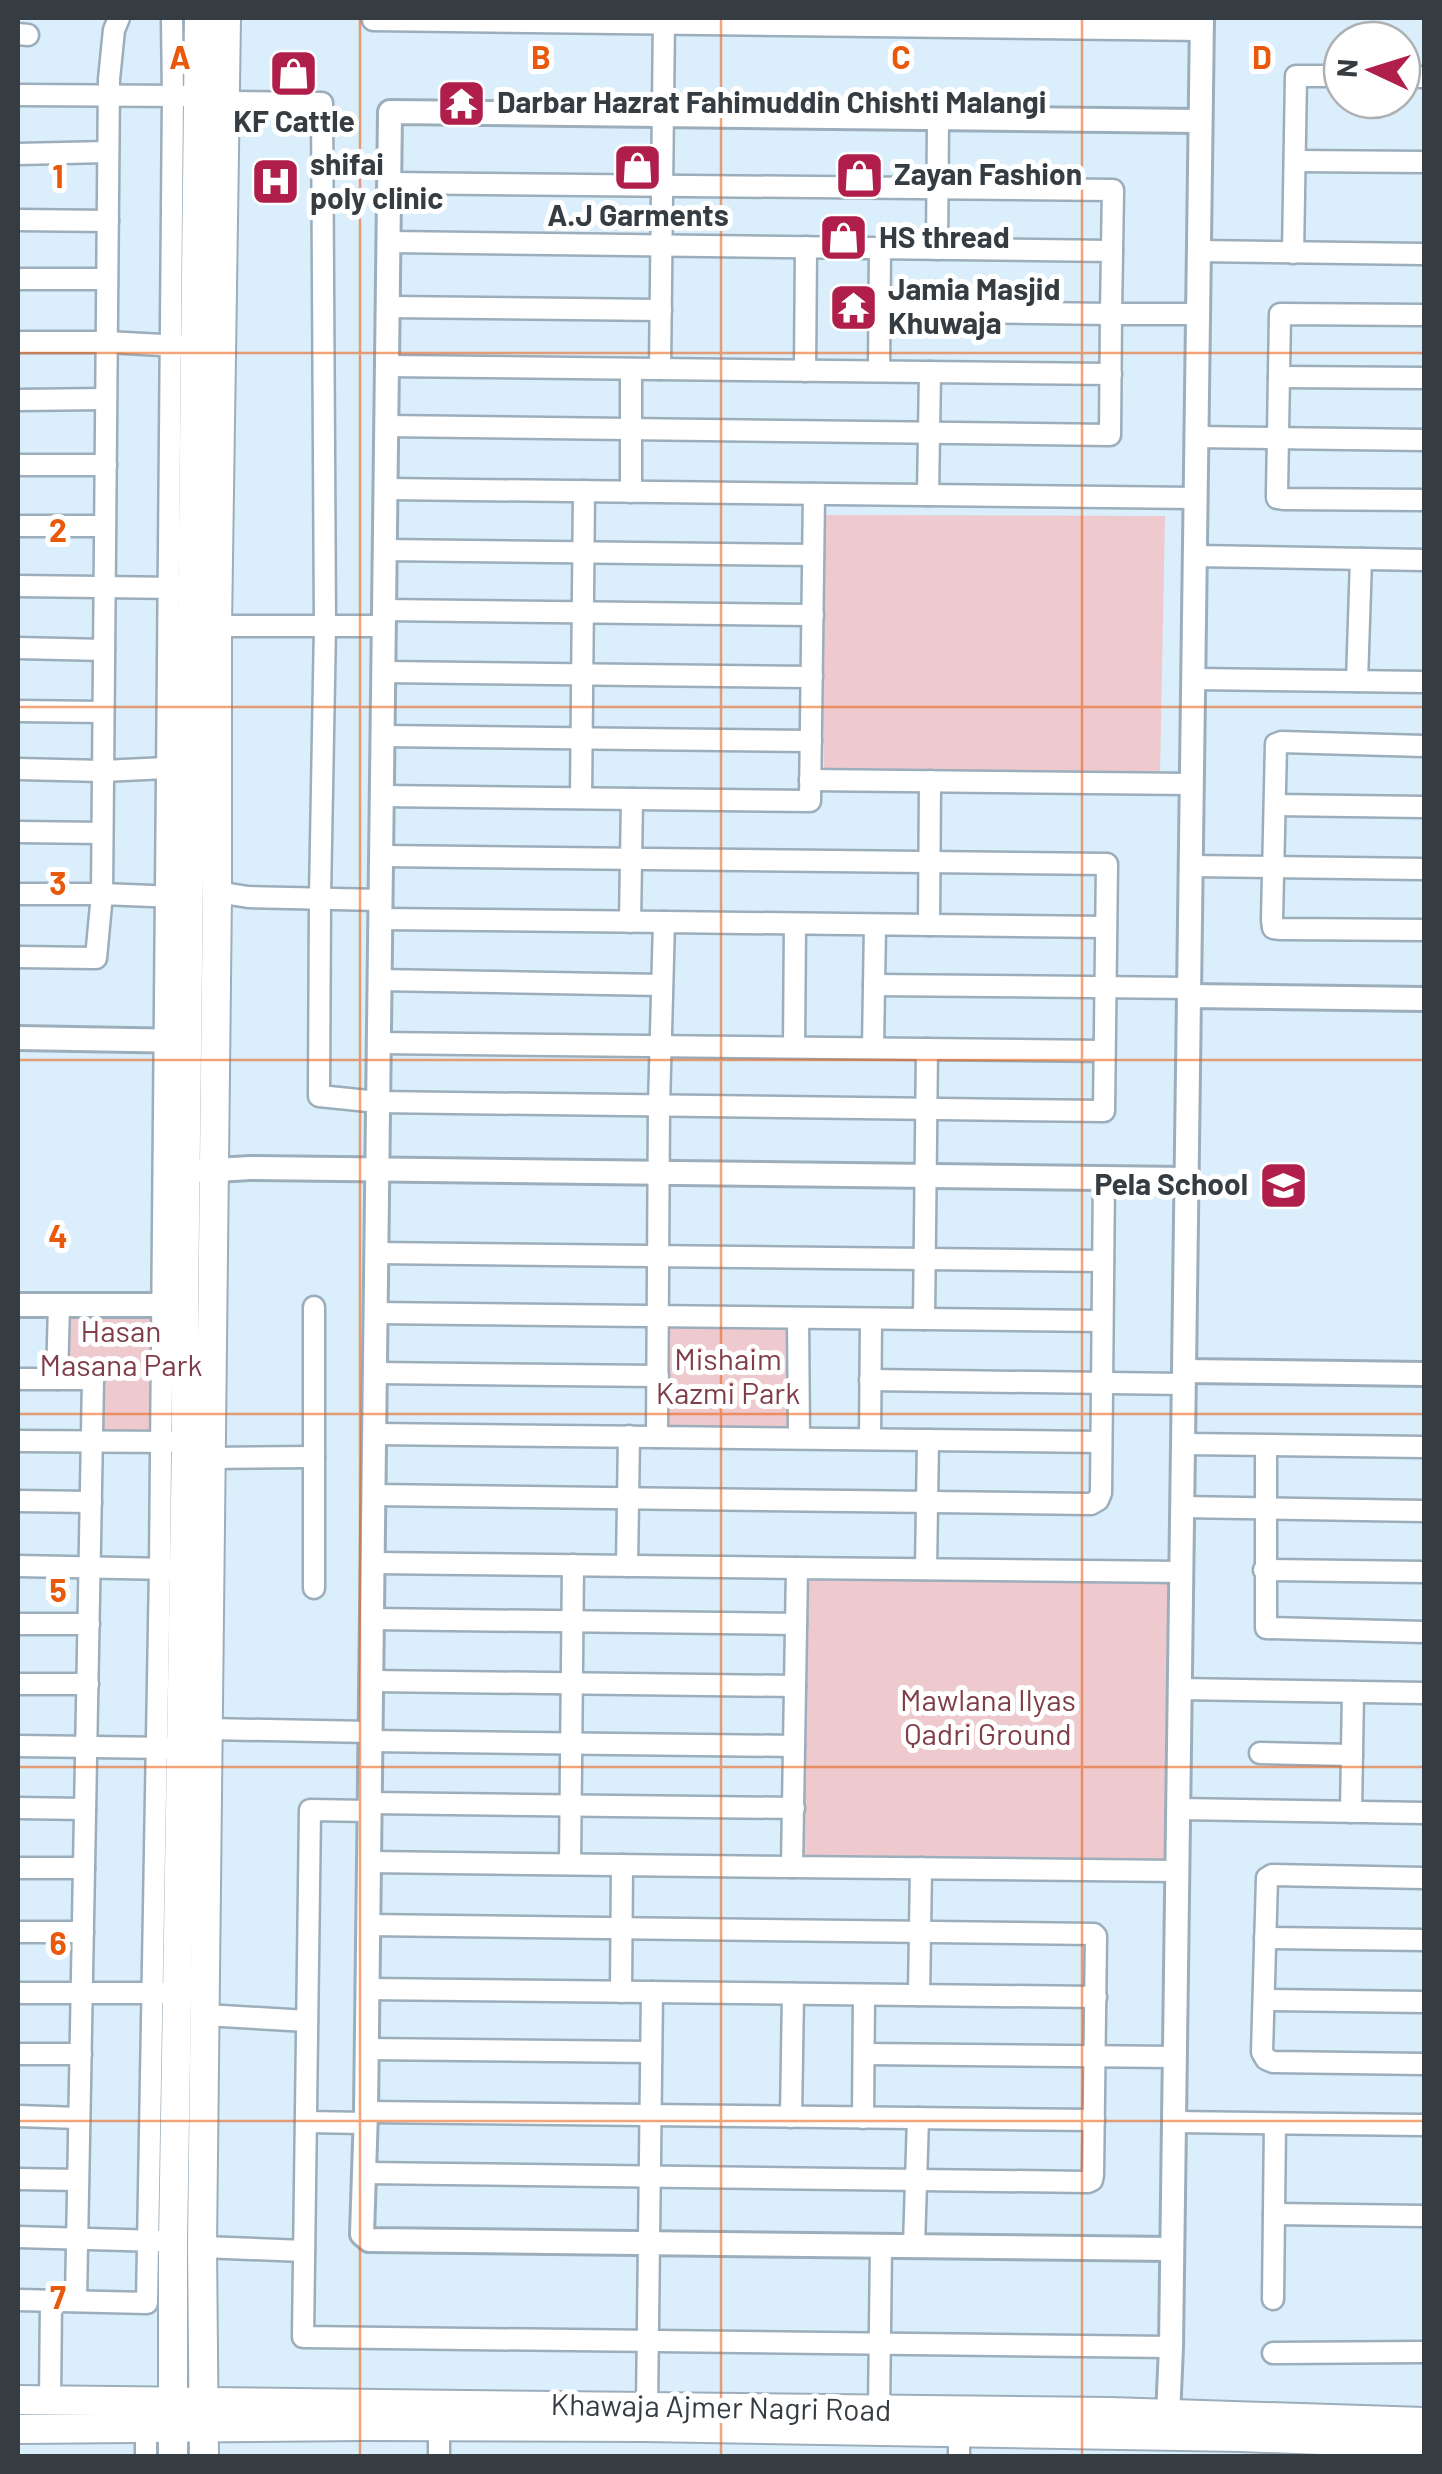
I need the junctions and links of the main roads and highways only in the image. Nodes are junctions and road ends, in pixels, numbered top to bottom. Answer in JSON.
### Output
{"nodes":[{"id":1,"x":199,"y":18,"type":"edge"},
{"id":2,"x":226,"y":18,"type":"edge"},
{"id":3,"x":199,"y":98,"type":"junction"},
{"id":4,"x":191,"y":895,"type":"junction"},
{"id":5,"x":199,"y":1171,"type":"junction"},
{"id":6,"x":185,"y":1448,"type":"junction"},
{"id":7,"x":18,"y":2400,"type":"edge"},
{"id":8,"x":164,"y":2419,"type":"junction"},
{"id":9,"x":1017,"y":2422,"type":"junction"},
{"id":10,"x":1424,"y":2422,"type":"edge"},
{"id":11,"x":1290,"y":2428,"type":"junction"},
{"id":12,"x":18,"y":2429,"type":"edge"},
{"id":13,"x":207,"y":2429,"type":"edge"},
{"id":14,"x":1170,"y":2436,"type":"edge"},
{"id":15,"x":1424,"y":2444,"type":"edge"},
{"id":16,"x":959,"y":2445,"type":"edge"},
{"id":17,"x":1123,"y":2447,"type":"edge"},
{"id":18,"x":1241,"y":2447,"type":"edge"},
{"id":19,"x":172,"y":2456,"type":"edge"}],
"edges":[{"from":1,"to":3,"type":"main road"},
{"from":2,"to":3,"type":"main road"},
{"from":3,"to":4,"type":"main road"},
{"from":3,"to":4,"type":"main road"},
{"from":4,"to":5,"type":"main road"},
{"from":4,"to":5,"type":"main road"},
{"from":5,"to":6,"type":"main road"},
{"from":5,"to":6,"type":"main road"},
{"from":6,"to":8,"type":"main road"},
{"from":6,"to":13,"type":"main road"},
{"from":7,"to":8,"type":"main road","name":"Khawaja Ajmer Nagri Road"},
{"from":8,"to":12,"type":"main road","name":"Khawaja Ajmer Nagri Road"},
{"from":8,"to":13,"type":"main road","name":"Khawaja Ajmer Nagri Road"},
{"from":8,"to":19,"type":"main road"},
{"from":9,"to":13,"type":"main road","name":"Khawaja Ajmer Nagri Road"},
{"from":9,"to":14,"type":"main road","name":"Khawaja Ajmer Nagri Road"},
{"from":9,"to":16,"type":"main road","name":"Khawaja Ajmer Nagri Road"},
{"from":9,"to":17,"type":"main road","name":"Khawaja Ajmer Nagri Road"},
{"from":10,"to":11,"type":"main road","name":"Khawaja Ajmer Nagri Road"},
{"from":11,"to":14,"type":"main road","name":"Khawaja Ajmer Nagri Road"},
{"from":11,"to":15,"type":"main road","name":"Khawaja Ajmer Nagri Road"},
{"from":11,"to":18,"type":"main road","name":"Khawaja Ajmer Nagri Road"},
{"from":13,"to":16,"type":"main road","name":"Khawaja Ajmer Nagri Road"},
{"from":14,"to":17,"type":"main road","name":"Khawaja Ajmer Nagri Road"},
{"from":14,"to":18,"type":"main road","name":"Khawaja Ajmer Nagri Road"}]}
